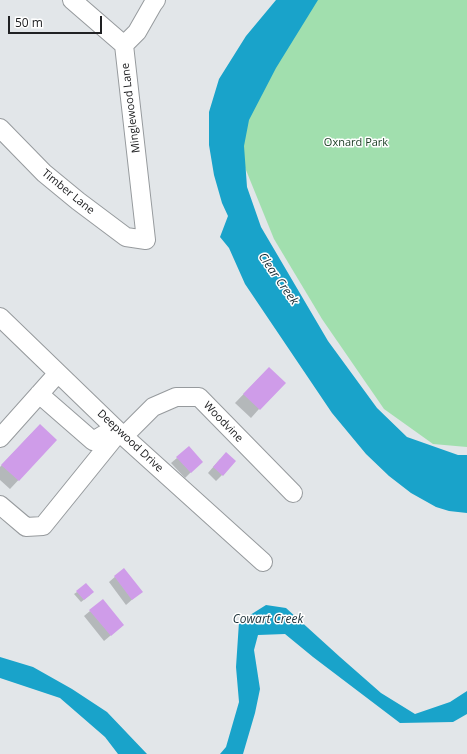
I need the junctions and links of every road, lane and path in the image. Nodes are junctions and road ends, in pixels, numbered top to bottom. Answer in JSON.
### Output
{"nodes":[{"id":1,"x":72,"y":0,"type":"edge"},
{"id":2,"x":156,"y":0,"type":"edge"},
{"id":3,"x":124,"y":45,"type":"junction"},
{"id":4,"x":0,"y":128,"type":"edge"},
{"id":5,"x":146,"y":240,"type":"joint"},
{"id":6,"x":0,"y":317,"type":"edge"},
{"id":7,"x":58,"y":373,"type":"junction"},
{"id":8,"x":39,"y":394,"type":"junction"},
{"id":9,"x":118,"y":437,"type":"junction"},
{"id":10,"x":0,"y":438,"type":"edge"},
{"id":11,"x":293,"y":493,"type":"dead end"},
{"id":12,"x":0,"y":505,"type":"edge"},
{"id":13,"x":263,"y":562,"type":"dead end"}],
"edges":[{"from":1,"to":3,"type":"street"},
{"from":2,"to":3,"type":"street"},
{"from":3,"to":5,"type":"street","name":"Minglewood Lane"},
{"from":4,"to":5,"type":"street","name":"Timber Lane"},
{"from":6,"to":7,"type":"street","name":"Deepwood Drive"},
{"from":7,"to":8,"type":"street"},
{"from":7,"to":9,"type":"street","name":"Deepwood Drive"},
{"from":8,"to":9,"type":"street"},
{"from":8,"to":10,"type":"street"},
{"from":9,"to":11,"type":"street","name":"Woodvine"},
{"from":9,"to":12,"type":"street","name":"Woodvine"},
{"from":9,"to":13,"type":"street","name":"Deepwood Drive"}]}
